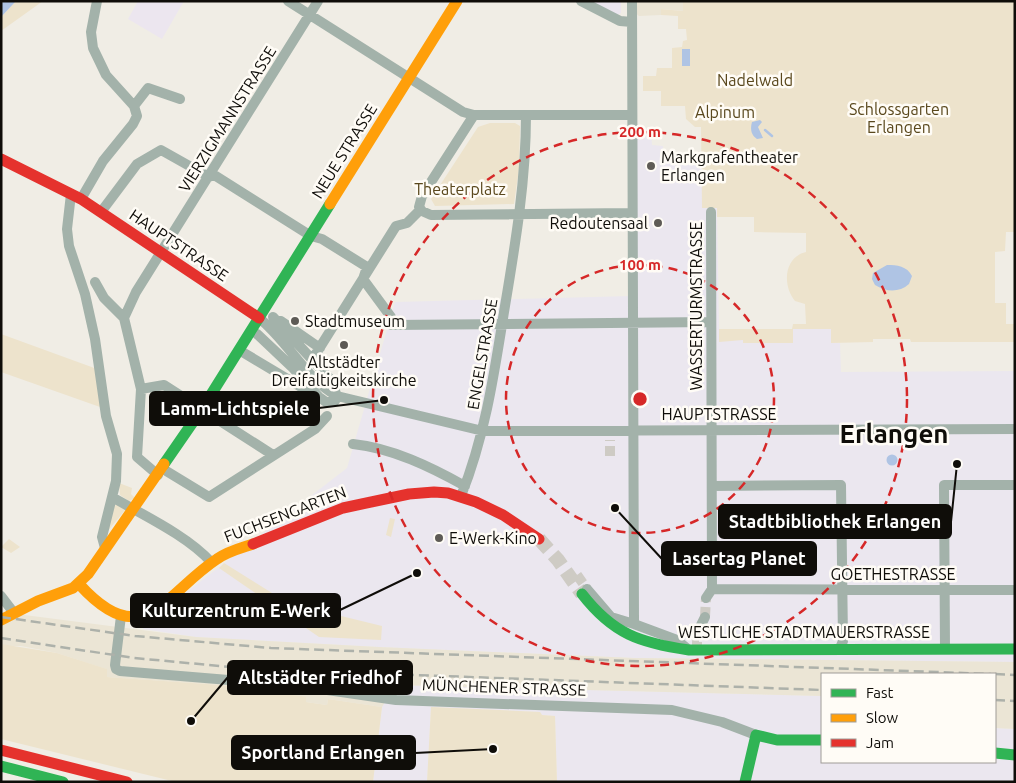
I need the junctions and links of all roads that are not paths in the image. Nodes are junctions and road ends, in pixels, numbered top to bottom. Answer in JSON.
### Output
{"nodes":[{"id":1,"x":97,"y":1,"type":"edge"},
{"id":2,"x":288,"y":1,"type":"edge"},
{"id":3,"x":318,"y":1,"type":"edge"},
{"id":4,"x":457,"y":1,"type":"edge"},
{"id":5,"x":580,"y":1,"type":"edge"},
{"id":6,"x":632,"y":1,"type":"edge"},
{"id":7,"x":310,"y":15,"type":"junction"},
{"id":8,"x":632,"y":22,"type":"junction"},
{"id":9,"x":409,"y":78,"type":"junction"},
{"id":10,"x":180,"y":99,"type":"dead end"},
{"id":11,"x":134,"y":106,"type":"junction"},
{"id":12,"x":474,"y":115,"type":"junction"},
{"id":13,"x":526,"y":115,"type":"junction"},
{"id":14,"x":632,"y":115,"type":"junction"},
{"id":15,"x":1,"y":159,"type":"edge"},
{"id":16,"x":210,"y":175,"type":"junction"},
{"id":17,"x":76,"y":196,"type":"junction"},
{"id":18,"x":420,"y":210,"type":"junction"},
{"id":19,"x":101,"y":212,"type":"junction"},
{"id":20,"x":711,"y":212,"type":"dead end"},
{"id":21,"x":521,"y":213,"type":"junction"},
{"id":22,"x":631,"y":213,"type":"junction"},
{"id":23,"x":310,"y":236,"type":"junction"},
{"id":24,"x":161,"y":253,"type":"junction"},
{"id":25,"x":363,"y":280,"type":"junction"},
{"id":26,"x":95,"y":282,"type":"dead end"},
{"id":27,"x":269,"y":317,"type":"junction"},
{"id":28,"x":124,"y":318,"type":"junction"},
{"id":29,"x":633,"y":322,"type":"junction"},
{"id":30,"x":711,"y":322,"type":"junction"},
{"id":31,"x":502,"y":324,"type":"junction"},
{"id":32,"x":320,"y":348,"type":"junction"},
{"id":33,"x":240,"y":353,"type":"junction"},
{"id":34,"x":312,"y":360,"type":"junction"},
{"id":35,"x":141,"y":389,"type":"junction"},
{"id":36,"x":337,"y":396,"type":"junction"},
{"id":37,"x":319,"y":397,"type":"junction"},
{"id":38,"x":202,"y":409,"type":"junction"},
{"id":39,"x":327,"y":416,"type":"dead end"},
{"id":40,"x":1015,"y":429,"type":"edge"},
{"id":41,"x":635,"y":430,"type":"junction"},
{"id":42,"x":712,"y":430,"type":"junction"},
{"id":43,"x":483,"y":431,"type":"junction"},
{"id":44,"x":353,"y":444,"type":"dead end"},
{"id":45,"x":272,"y":455,"type":"junction"},
{"id":46,"x":160,"y":472,"type":"junction"},
{"id":47,"x":1015,"y":485,"type":"edge"},
{"id":48,"x":712,"y":486,"type":"junction"},
{"id":49,"x":463,"y":491,"type":"junction"},
{"id":50,"x":112,"y":497,"type":"junction"},
{"id":51,"x":133,"y":508,"type":"junction"},
{"id":52,"x":539,"y":539,"type":"tunnel mouth"},
{"id":53,"x":106,"y":548,"type":"junction"},
{"id":54,"x":211,"y":562,"type":"junction"},
{"id":55,"x":80,"y":584,"type":"junction"},
{"id":56,"x":842,"y":585,"type":"junction"},
{"id":57,"x":944,"y":590,"type":"junction"},
{"id":58,"x":1015,"y":590,"type":"edge"},
{"id":59,"x":584,"y":592,"type":"joint"},
{"id":60,"x":709,"y":594,"type":"joint"},
{"id":61,"x":1,"y":596,"type":"edge"},
{"id":62,"x":14,"y":613,"type":"junction"},
{"id":63,"x":121,"y":616,"type":"junction"},
{"id":64,"x":1,"y":620,"type":"edge"},
{"id":65,"x":634,"y":624,"type":"junction"},
{"id":66,"x":840,"y":648,"type":"junction"},
{"id":67,"x":945,"y":649,"type":"junction"},
{"id":68,"x":1015,"y":649,"type":"edge"},
{"id":69,"x":688,"y":650,"type":"junction"},
{"id":70,"x":756,"y":735,"type":"junction"},
{"id":71,"x":821,"y":740,"type":"edge"},
{"id":72,"x":1,"y":750,"type":"edge"},
{"id":73,"x":996,"y":753,"type":"edge"},
{"id":74,"x":1015,"y":755,"type":"edge"},
{"id":75,"x":1,"y":766,"type":"edge"},
{"id":76,"x":63,"y":782,"type":"edge"},
{"id":77,"x":127,"y":782,"type":"edge"},
{"id":78,"x":745,"y":782,"type":"edge"}],
"edges":[{"from":1,"to":11,"type":"street"},
{"from":2,"to":7,"type":"street"},
{"from":3,"to":7,"type":"street","name":"VIERZIGMANNSTRASSE"},
{"from":4,"to":9,"type":"main road","name":"NEUE STRASSE"},
{"from":5,"to":8,"type":"street"},
{"from":6,"to":8,"type":"street"},
{"from":7,"to":9,"type":"street"},
{"from":7,"to":16,"type":"street","name":"VIERZIGMANNSTRASSE"},
{"from":8,"to":14,"type":"street"},
{"from":9,"to":12,"type":"street"},
{"from":9,"to":23,"type":"main road","name":"NEUE STRASSE"},
{"from":10,"to":11,"type":"street"},
{"from":11,"to":17,"type":"street"},
{"from":12,"to":13,"type":"street"},
{"from":12,"to":18,"type":"street"},
{"from":13,"to":14,"type":"street"},
{"from":13,"to":21,"type":"street"},
{"from":14,"to":22,"type":"street"},
{"from":15,"to":17,"type":"main road","name":"HAUPTSTRASSE"},
{"from":16,"to":19,"type":"street"},
{"from":16,"to":23,"type":"street"},
{"from":16,"to":24,"type":"street","name":"VIERZIGMANNSTRASSE"},
{"from":17,"to":19,"type":"main road","name":"HAUPTSTRASSE"},
{"from":17,"to":50,"type":"street"},
{"from":18,"to":21,"type":"street"},
{"from":18,"to":25,"type":"street"},
{"from":19,"to":24,"type":"main road","name":"HAUPTSTRASSE"},
{"from":20,"to":30,"type":"street","name":"WASSERTURMSTRASSE"},
{"from":21,"to":22,"type":"street"},
{"from":21,"to":31,"type":"street","name":"ENGELSTRASSE"},
{"from":22,"to":29,"type":"street"},
{"from":23,"to":25,"type":"street"},
{"from":23,"to":27,"type":"main road","name":"NEUE STRASSE"},
{"from":24,"to":27,"type":"main road","name":"HAUPTSTRASSE"},
{"from":24,"to":28,"type":"street","name":"VIERZIGMANNSTRASSE"},
{"from":25,"to":31,"type":"street"},
{"from":25,"to":32,"type":"street"},
{"from":26,"to":28,"type":"street"},
{"from":27,"to":32,"type":"street"},
{"from":27,"to":33,"type":"main road","name":"NEUE STRASSE"},
{"from":27,"to":34,"type":"street"},
{"from":27,"to":36,"type":"street"},
{"from":28,"to":35,"type":"street"},
{"from":29,"to":30,"type":"street"},
{"from":29,"to":31,"type":"street"},
{"from":29,"to":41,"type":"street"},
{"from":30,"to":42,"type":"street","name":"WASSERTURMSTRASSE"},
{"from":31,"to":43,"type":"street","name":"ENGELSTRASSE"},
{"from":32,"to":34,"type":"street"},
{"from":33,"to":37,"type":"street"},
{"from":33,"to":37,"type":"street"},
{"from":33,"to":38,"type":"main road","name":"NEUE STRASSE"},
{"from":34,"to":36,"type":"street"},
{"from":35,"to":38,"type":"street"},
{"from":35,"to":46,"type":"street"},
{"from":36,"to":37,"type":"street"},
{"from":36,"to":43,"type":"street","name":"HAUPTSTRASSE"},
{"from":38,"to":45,"type":"street"},
{"from":38,"to":46,"type":"main road","name":"NEUE STRASSE"},
{"from":39,"to":45,"type":"street"},
{"from":40,"to":42,"type":"street","name":"HAUPTSTRASSE"},
{"from":41,"to":42,"type":"street","name":"HAUPTSTRASSE"},
{"from":41,"to":43,"type":"street","name":"HAUPTSTRASSE"},
{"from":41,"to":65,"type":"street"},
{"from":42,"to":48,"type":"street","name":"WASSERTURMSTRASSE"},
{"from":43,"to":49,"type":"street","name":"ENGELSTRASSE"},
{"from":44,"to":49,"type":"street"},
{"from":45,"to":46,"type":"street"},
{"from":46,"to":51,"type":"main road","name":"NEUE STRASSE"},
{"from":47,"to":57,"type":"street"},
{"from":48,"to":56,"type":"street"},
{"from":48,"to":60,"type":"street","name":"WASSERTURMSTRASSE"},
{"from":49,"to":52,"type":"main road"},
{"from":49,"to":54,"type":"main road","name":"FUCHSENGARTEN"},
{"from":50,"to":51,"type":"street","name":"FUCHSENGARTEN"},
{"from":50,"to":53,"type":"street"},
{"from":51,"to":53,"type":"main road","name":"NEUE STRASSE"},
{"from":51,"to":54,"type":"street","name":"FUCHSENGARTEN"},
{"from":53,"to":55,"type":"main road","name":"NEUE STRASSE"},
{"from":54,"to":63,"type":"main road","name":"FUCHSENGARTEN"},
{"from":55,"to":62,"type":"main road"},
{"from":55,"to":63,"type":"main road"},
{"from":56,"to":57,"type":"street","name":"GOETHESTRASSE"},
{"from":56,"to":60,"type":"street","name":"GOETHESTRASSE"},
{"from":56,"to":66,"type":"street"},
{"from":57,"to":58,"type":"street","name":"GOETHESTRASSE"},
{"from":57,"to":67,"type":"street"},
{"from":59,"to":65,"type":"street","name":"WESTLICHE STADTMAUERSTRASSE"},
{"from":59,"to":69,"type":"main road","name":"WESTLICHE STADTMAUERSTRASSE"},
{"from":61,"to":62,"type":"street"},
{"from":62,"to":64,"type":"main road"},
{"from":63,"to":70,"type":"street","name":"MÜNCHENER STRASSE"},
{"from":65,"to":69,"type":"street","name":"WESTLICHE STADTMAUERSTRASSE"},
{"from":66,"to":67,"type":"main road","name":"WESTLICHE STADTMAUERSTRASSE"},
{"from":66,"to":69,"type":"main road","name":"WESTLICHE STADTMAUERSTRASSE"},
{"from":67,"to":68,"type":"main road","name":"WESTLICHE STADTMAUERSTRASSE"},
{"from":70,"to":71,"type":"main road","name":"MÜNCHENER STRASSE"},
{"from":70,"to":78,"type":"main road"},
{"from":72,"to":77,"type":"main road"},
{"from":73,"to":74,"type":"main road"},
{"from":75,"to":76,"type":"main road"}]}
